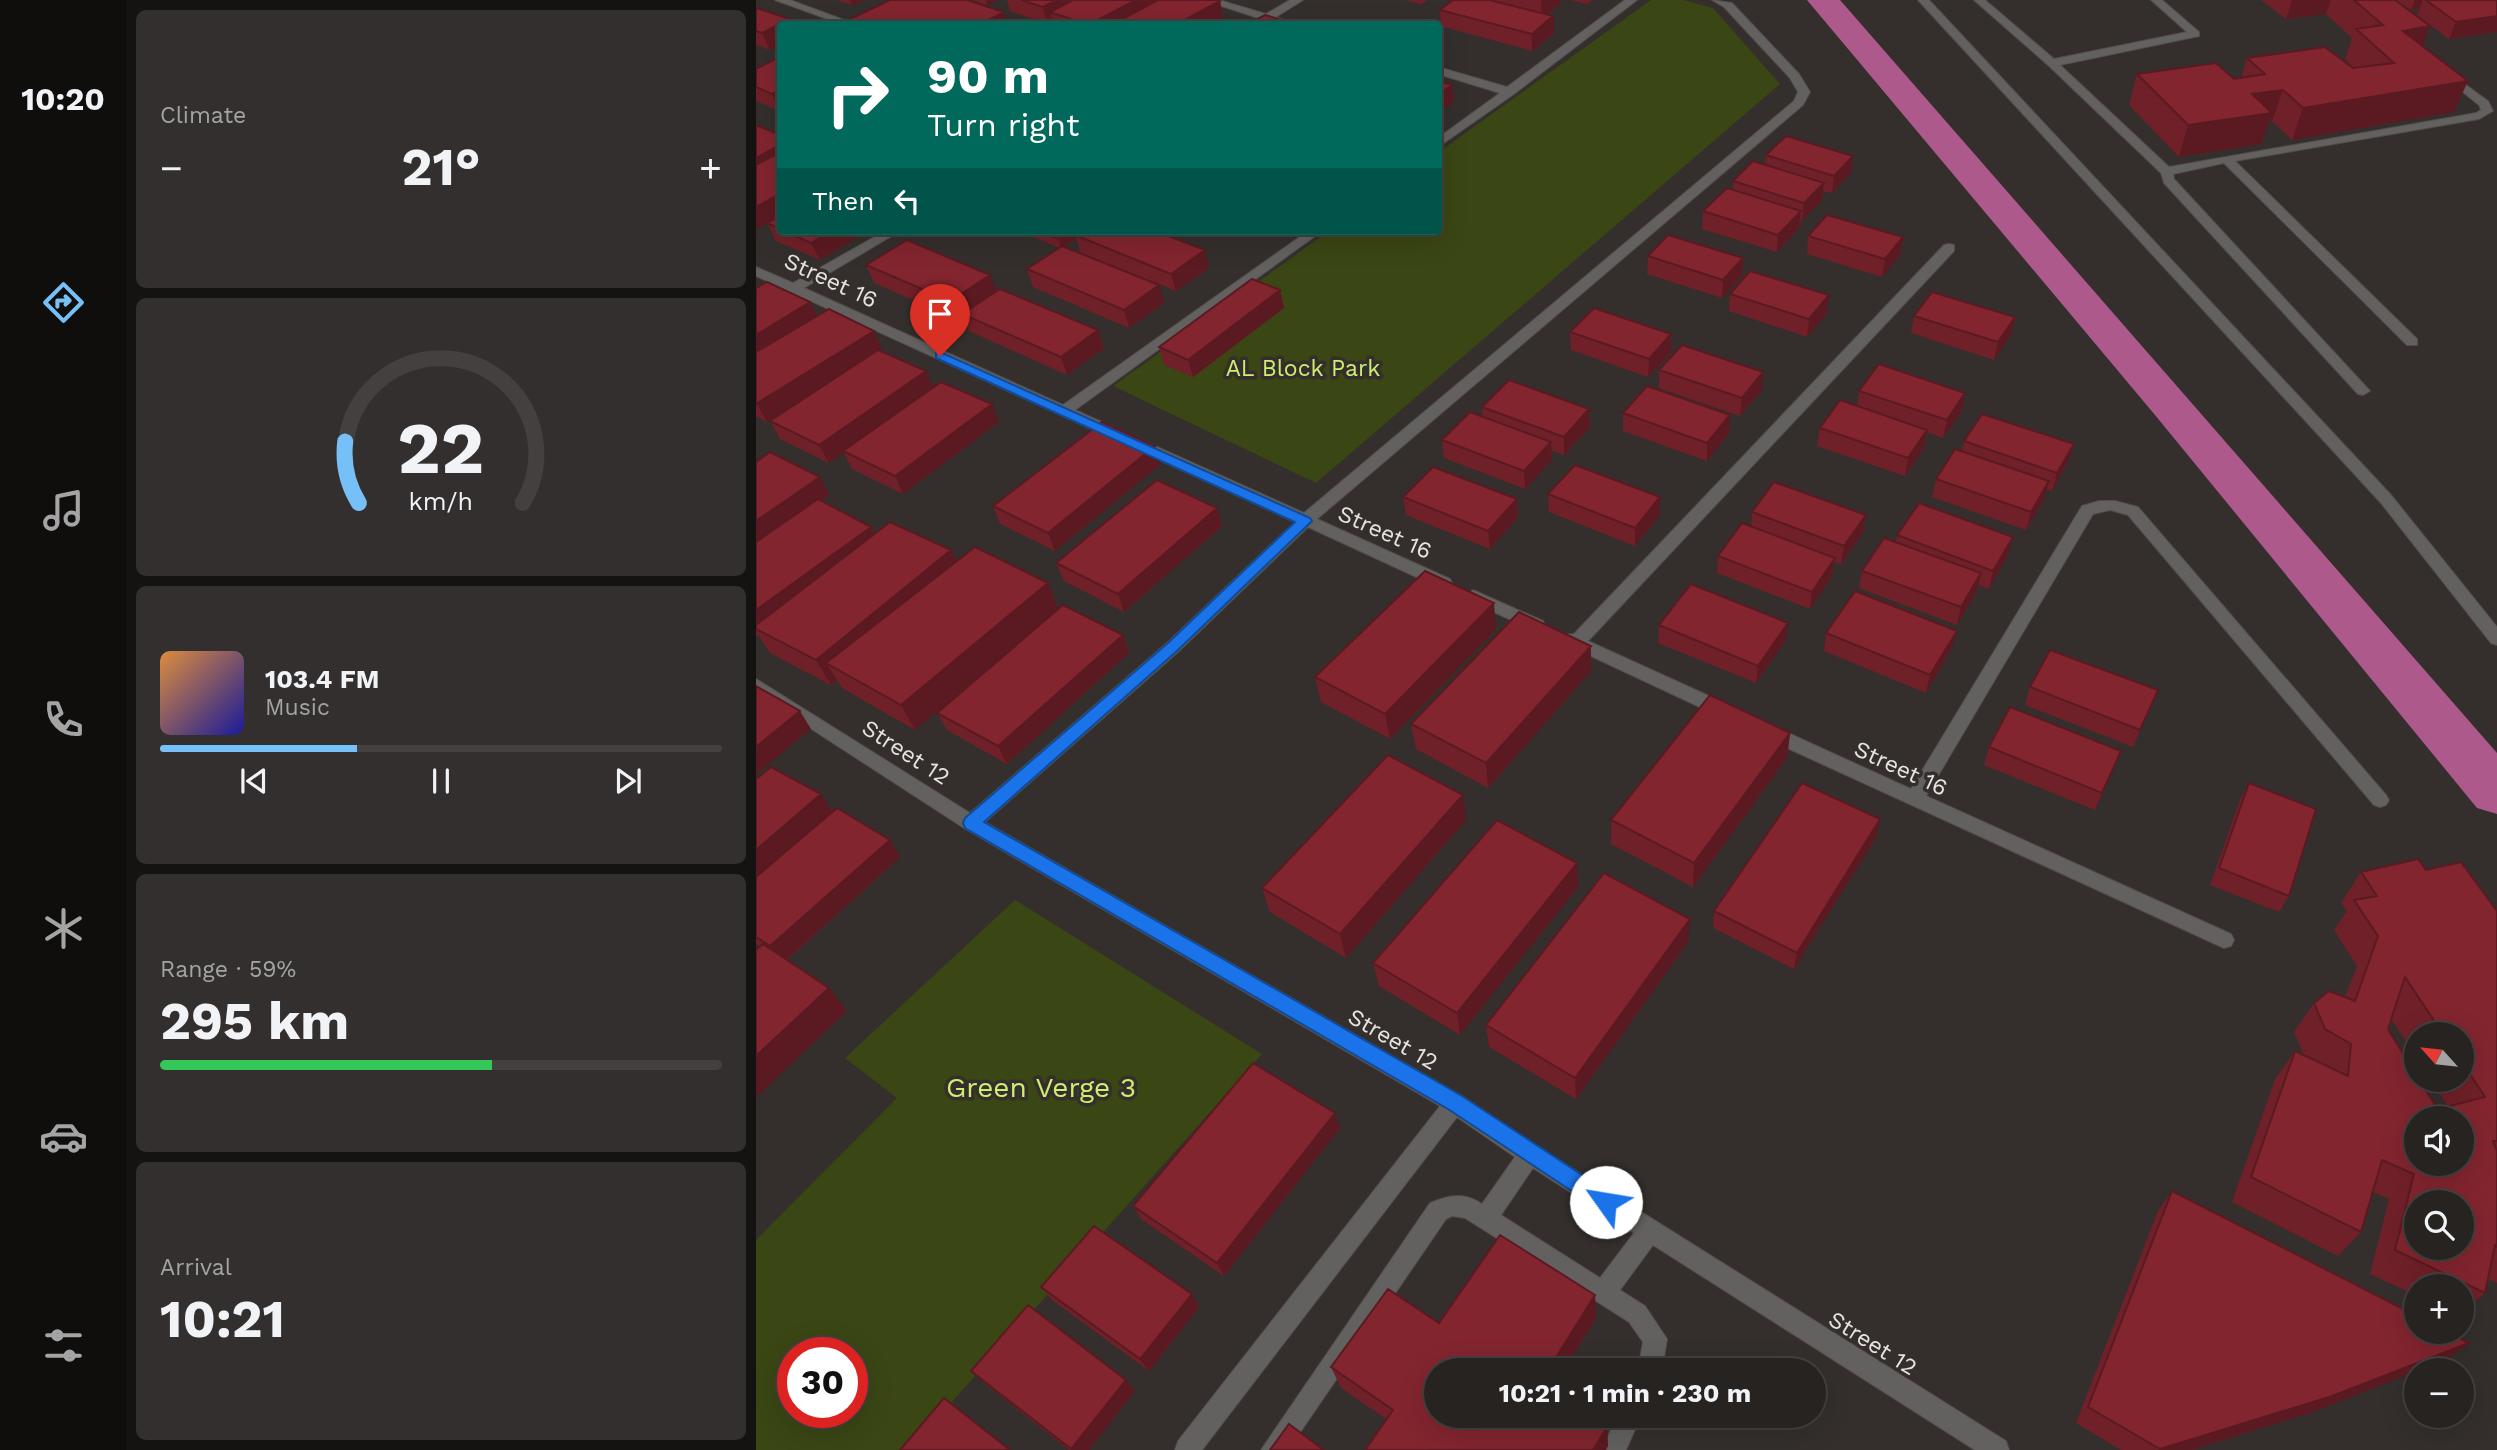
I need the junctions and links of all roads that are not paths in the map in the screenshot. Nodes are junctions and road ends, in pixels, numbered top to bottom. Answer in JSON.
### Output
{"nodes":[{"id":1,"x":780,"y":0,"type":"edge"},
{"id":2,"x":1208,"y":0,"type":"edge"},
{"id":3,"x":1298,"y":0,"type":"edge"},
{"id":4,"x":1632,"y":0,"type":"edge"},
{"id":5,"x":1717,"y":0,"type":"edge"},
{"id":6,"x":1923,"y":0,"type":"edge"},
{"id":7,"x":1979,"y":0,"type":"edge"},
{"id":8,"x":2155,"y":0,"type":"edge"},
{"id":9,"x":1267,"y":18,"type":"junction"},
{"id":10,"x":841,"y":21,"type":"edge"},
{"id":11,"x":1262,"y":21,"type":"edge"},
{"id":12,"x":1278,"y":21,"type":"edge"},
{"id":13,"x":2052,"y":63,"type":"junction"},
{"id":14,"x":2441,"y":69,"type":"edge"},
{"id":15,"x":1442,"y":72,"type":"edge"},
{"id":16,"x":1510,"y":92,"type":"junction"},
{"id":17,"x":1442,"y":141,"type":"edge"},
{"id":18,"x":2226,"y":159,"type":"junction"},
{"id":19,"x":2167,"y":172,"type":"junction"},
{"id":20,"x":887,"y":235,"type":"edge"},
{"id":21,"x":1310,"y":235,"type":"edge"},
{"id":22,"x":1949,"y":248,"type":"dead end"},
{"id":23,"x":756,"y":271,"type":"edge"},
{"id":24,"x":794,"y":288,"type":"junction"},
{"id":25,"x":2412,"y":342,"type":"dead end"},
{"id":26,"x":2363,"y":391,"type":"dead end"},
{"id":27,"x":1063,"y":412,"type":"junction"},
{"id":28,"x":1305,"y":521,"type":"junction"},
{"id":29,"x":2497,"y":639,"type":"edge"},
{"id":30,"x":1577,"y":642,"type":"junction"},
{"id":31,"x":756,"y":685,"type":"edge"},
{"id":32,"x":1914,"y":800,"type":"junction"},
{"id":33,"x":2380,"y":800,"type":"dead end"},
{"id":34,"x":971,"y":823,"type":"junction"},
{"id":35,"x":2224,"y":940,"type":"dead end"},
{"id":36,"x":1455,"y":1103,"type":"junction"},
{"id":37,"x":1530,"y":1154,"type":"junction"},
{"id":38,"x":1485,"y":1219,"type":"junction"},
{"id":39,"x":1650,"y":1230,"type":"junction"},
{"id":40,"x":1603,"y":1293,"type":"junction"},
{"id":41,"x":1652,"y":1358,"type":"edge"},
{"id":42,"x":1624,"y":1428,"type":"edge"},
{"id":43,"x":1187,"y":1450,"type":"edge"},
{"id":44,"x":1273,"y":1450,"type":"edge"},
{"id":45,"x":1614,"y":1450,"type":"edge"},
{"id":46,"x":1997,"y":1450,"type":"edge"}],
"edges":[{"from":1,"to":10,"type":"street"},
{"from":2,"to":9,"type":"street"},
{"from":3,"to":9,"type":"street"},
{"from":4,"to":16,"type":"street"},
{"from":5,"to":28,"type":"street"},
{"from":6,"to":29,"type":"street"},
{"from":7,"to":13,"type":"street"},
{"from":8,"to":13,"type":"street"},
{"from":9,"to":11,"type":"street"},
{"from":9,"to":12,"type":"street"},
{"from":13,"to":19,"type":"street"},
{"from":14,"to":18,"type":"street"},
{"from":15,"to":16,"type":"street"},
{"from":16,"to":17,"type":"street"},
{"from":18,"to":19,"type":"street"},
{"from":18,"to":25,"type":"street"},
{"from":19,"to":26,"type":"street"},
{"from":20,"to":24,"type":"street"},
{"from":21,"to":27,"type":"street"},
{"from":22,"to":30,"type":"street"},
{"from":23,"to":24,"type":"street","name":"Street 16"},
{"from":24,"to":27,"type":"street","name":"Street 16"},
{"from":27,"to":28,"type":"street","name":"Street 16"},
{"from":28,"to":30,"type":"street","name":"Street 16"},
{"from":28,"to":34,"type":"street"},
{"from":30,"to":32,"type":"street","name":"Street 16"},
{"from":31,"to":34,"type":"street","name":"Street 12"},
{"from":32,"to":33,"type":"street"},
{"from":32,"to":35,"type":"street","name":"Street 16"},
{"from":34,"to":36,"type":"street","name":"Street 12"},
{"from":36,"to":37,"type":"street","name":"Street 12"},
{"from":36,"to":43,"type":"street"},
{"from":37,"to":38,"type":"street"},
{"from":37,"to":39,"type":"street","name":"Street 12"},
{"from":38,"to":40,"type":"street"},
{"from":38,"to":44,"type":"street"},
{"from":39,"to":40,"type":"street"},
{"from":39,"to":46,"type":"street","name":"Street 12"},
{"from":40,"to":41,"type":"street"},
{"from":42,"to":45,"type":"street"}]}
